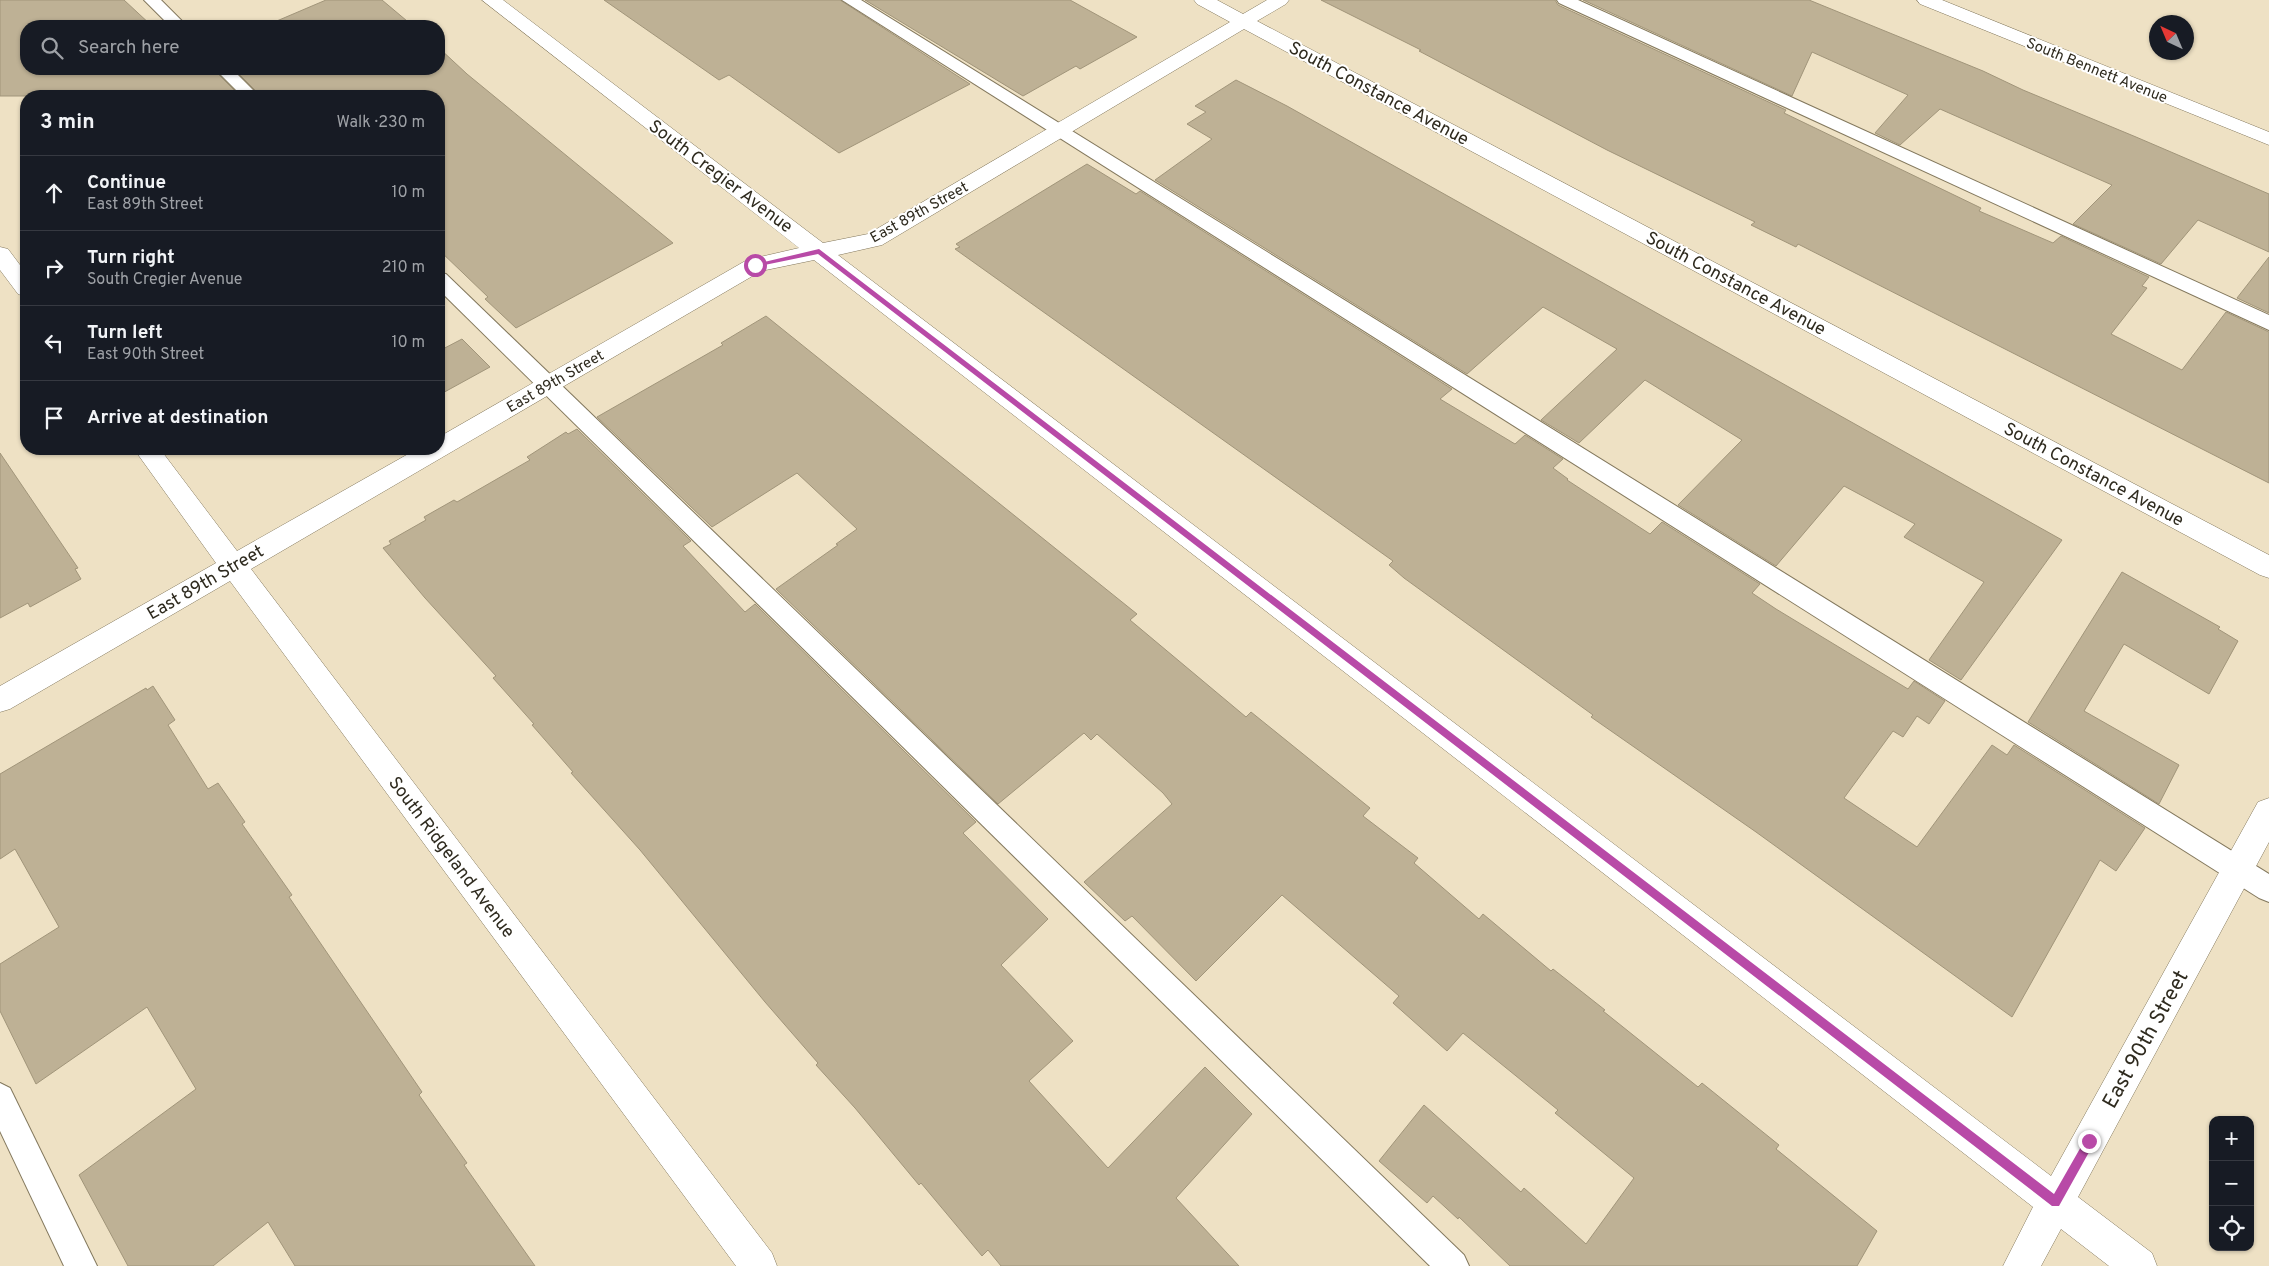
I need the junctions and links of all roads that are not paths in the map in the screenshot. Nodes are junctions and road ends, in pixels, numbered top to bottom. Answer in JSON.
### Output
{"nodes":[{"id":1,"x":152,"y":0,"type":"edge"},
{"id":2,"x":491,"y":0,"type":"edge"},
{"id":3,"x":850,"y":0,"type":"edge"},
{"id":4,"x":1203,"y":0,"type":"edge"},
{"id":5,"x":1280,"y":0,"type":"edge"},
{"id":6,"x":1565,"y":0,"type":"edge"},
{"id":7,"x":1926,"y":0,"type":"edge"},
{"id":8,"x":173,"y":20,"type":"edge"},
{"id":9,"x":1243,"y":21,"type":"junction"},
{"id":10,"x":229,"y":75,"type":"edge"},
{"id":11,"x":245,"y":90,"type":"edge"},
{"id":12,"x":1060,"y":131,"type":"junction"},
{"id":13,"x":2269,"y":139,"type":"edge"},
{"id":14,"x":819,"y":251,"type":"junction"},
{"id":15,"x":0,"y":254,"type":"edge"},
{"id":16,"x":20,"y":281,"type":"edge"},
{"id":17,"x":445,"y":285,"type":"edge"},
{"id":18,"x":2269,"y":323,"type":"edge"},
{"id":19,"x":548,"y":385,"type":"junction"},
{"id":20,"x":445,"y":444,"type":"edge"},
{"id":21,"x":151,"y":455,"type":"edge"},
{"id":22,"x":426,"y":455,"type":"edge"},
{"id":23,"x":234,"y":566,"type":"junction"},
{"id":24,"x":2269,"y":567,"type":"edge"},
{"id":25,"x":0,"y":700,"type":"edge"},
{"id":26,"x":2269,"y":812,"type":"edge"},
{"id":27,"x":2238,"y":870,"type":"junction"},
{"id":28,"x":2269,"y":889,"type":"edge"},
{"id":29,"x":0,"y":1098,"type":"edge"},
{"id":30,"x":2056,"y":1202,"type":"junction"},
{"id":31,"x":81,"y":1266,"type":"edge"},
{"id":32,"x":759,"y":1266,"type":"edge"},
{"id":33,"x":1453,"y":1266,"type":"edge"},
{"id":34,"x":2021,"y":1266,"type":"edge"},
{"id":35,"x":2139,"y":1266,"type":"edge"}],
"edges":[{"from":1,"to":8,"type":"lane"},
{"from":2,"to":14,"type":"street","name":"South Cregier Avenue"},
{"from":3,"to":12,"type":"lane"},
{"from":4,"to":9,"type":"street","name":"South Constance Avenue"},
{"from":5,"to":9,"type":"street","name":"East 89th Street"},
{"from":6,"to":18,"type":"lane"},
{"from":7,"to":13,"type":"street","name":"South Bennett Avenue"},
{"from":9,"to":12,"type":"street","name":"East 89th Street"},
{"from":9,"to":24,"type":"street","name":"South Constance Avenue"},
{"from":10,"to":11,"type":"lane"},
{"from":12,"to":14,"type":"street","name":"East 89th Street"},
{"from":12,"to":27,"type":"lane"},
{"from":14,"to":19,"type":"street","name":"East 89th Street"},
{"from":14,"to":30,"type":"street","name":"South Cregier Avenue"},
{"from":15,"to":16,"type":"street"},
{"from":17,"to":19,"type":"lane"},
{"from":19,"to":20,"type":"street","name":"East 89th Street"},
{"from":19,"to":33,"type":"lane"},
{"from":21,"to":23,"type":"street","name":"South Ridgeland Avenue"},
{"from":22,"to":23,"type":"street","name":"East 89th Street"},
{"from":23,"to":25,"type":"street","name":"East 89th Street"},
{"from":23,"to":32,"type":"street","name":"South Ridgeland Avenue"},
{"from":26,"to":27,"type":"street","name":"East 90th Street"},
{"from":27,"to":28,"type":"lane"},
{"from":27,"to":30,"type":"street","name":"East 90th Street"},
{"from":29,"to":31,"type":"lane"},
{"from":30,"to":34,"type":"street","name":"East 90th Street"},
{"from":30,"to":35,"type":"street","name":"South Cregier Avenue"}]}
